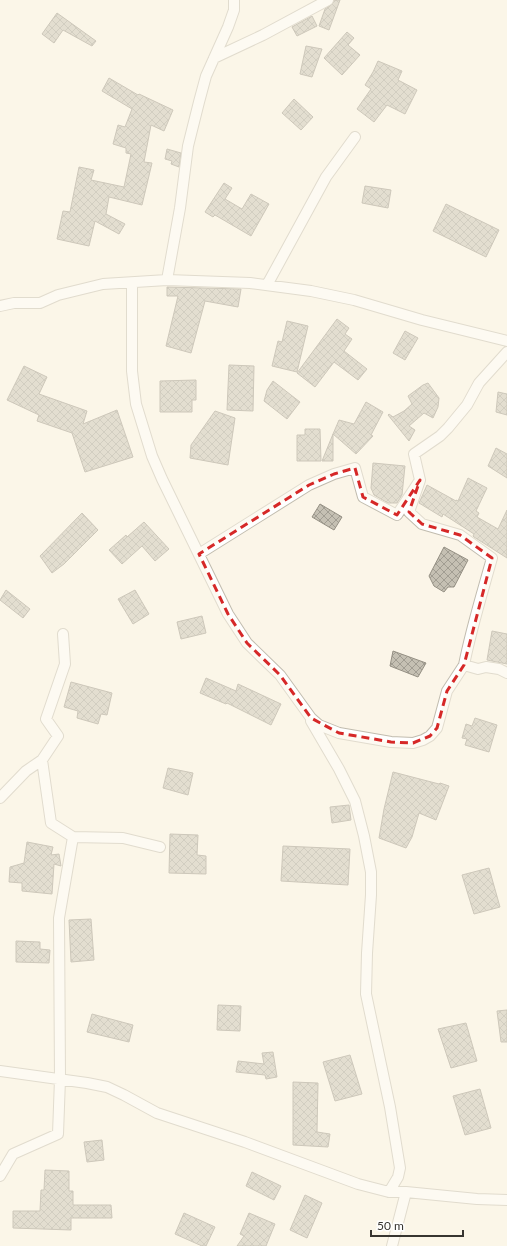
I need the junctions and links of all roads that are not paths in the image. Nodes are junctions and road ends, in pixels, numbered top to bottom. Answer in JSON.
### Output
{"nodes":[{"id":1,"x":234,"y":0,"type":"edge"},
{"id":2,"x":328,"y":0,"type":"edge"},
{"id":3,"x":214,"y":58,"type":"junction"},
{"id":4,"x":356,"y":137,"type":"dead end"},
{"id":5,"x":167,"y":280,"type":"junction"},
{"id":6,"x":132,"y":283,"type":"junction"},
{"id":7,"x":267,"y":285,"type":"junction"},
{"id":8,"x":0,"y":306,"type":"edge"},
{"id":9,"x":507,"y":341,"type":"edge"},
{"id":10,"x":507,"y":352,"type":"edge"},
{"id":11,"x":420,"y":480,"type":"junction"},
{"id":12,"x":198,"y":554,"type":"junction"},
{"id":13,"x":63,"y":634,"type":"dead end"},
{"id":14,"x":464,"y":665,"type":"junction"},
{"id":15,"x":507,"y":673,"type":"edge"},
{"id":16,"x":305,"y":711,"type":"junction"},
{"id":17,"x":42,"y":760,"type":"junction"},
{"id":18,"x":0,"y":798,"type":"edge"},
{"id":19,"x":73,"y":837,"type":"junction"},
{"id":20,"x":160,"y":847,"type":"dead end"},
{"id":21,"x":0,"y":1071,"type":"edge"},
{"id":22,"x":60,"y":1079,"type":"junction"},
{"id":23,"x":13,"y":1154,"type":"junction"},
{"id":24,"x":0,"y":1156,"type":"edge"},
{"id":25,"x":0,"y":1176,"type":"edge"},
{"id":26,"x":390,"y":1192,"type":"junction"},
{"id":27,"x":406,"y":1192,"type":"junction"},
{"id":28,"x":507,"y":1200,"type":"edge"},
{"id":29,"x":392,"y":1246,"type":"edge"}],
"edges":[{"from":1,"to":3,"type":"street"},
{"from":2,"to":3,"type":"street"},
{"from":3,"to":5,"type":"street"},
{"from":4,"to":7,"type":"street"},
{"from":5,"to":6,"type":"street"},
{"from":5,"to":7,"type":"street"},
{"from":6,"to":8,"type":"street"},
{"from":6,"to":12,"type":"street"},
{"from":7,"to":9,"type":"street"},
{"from":10,"to":11,"type":"street"},
{"from":11,"to":12,"type":"street"},
{"from":11,"to":14,"type":"street"},
{"from":12,"to":16,"type":"street"},
{"from":13,"to":17,"type":"street"},
{"from":14,"to":15,"type":"street"},
{"from":14,"to":16,"type":"street"},
{"from":16,"to":26,"type":"street"},
{"from":17,"to":18,"type":"street"},
{"from":17,"to":19,"type":"street"},
{"from":19,"to":20,"type":"street"},
{"from":19,"to":22,"type":"street"},
{"from":21,"to":22,"type":"street"},
{"from":22,"to":23,"type":"street"},
{"from":22,"to":26,"type":"street"},
{"from":23,"to":24,"type":"street"},
{"from":23,"to":25,"type":"street"},
{"from":26,"to":27,"type":"street"},
{"from":27,"to":28,"type":"street"},
{"from":27,"to":29,"type":"street"}]}
